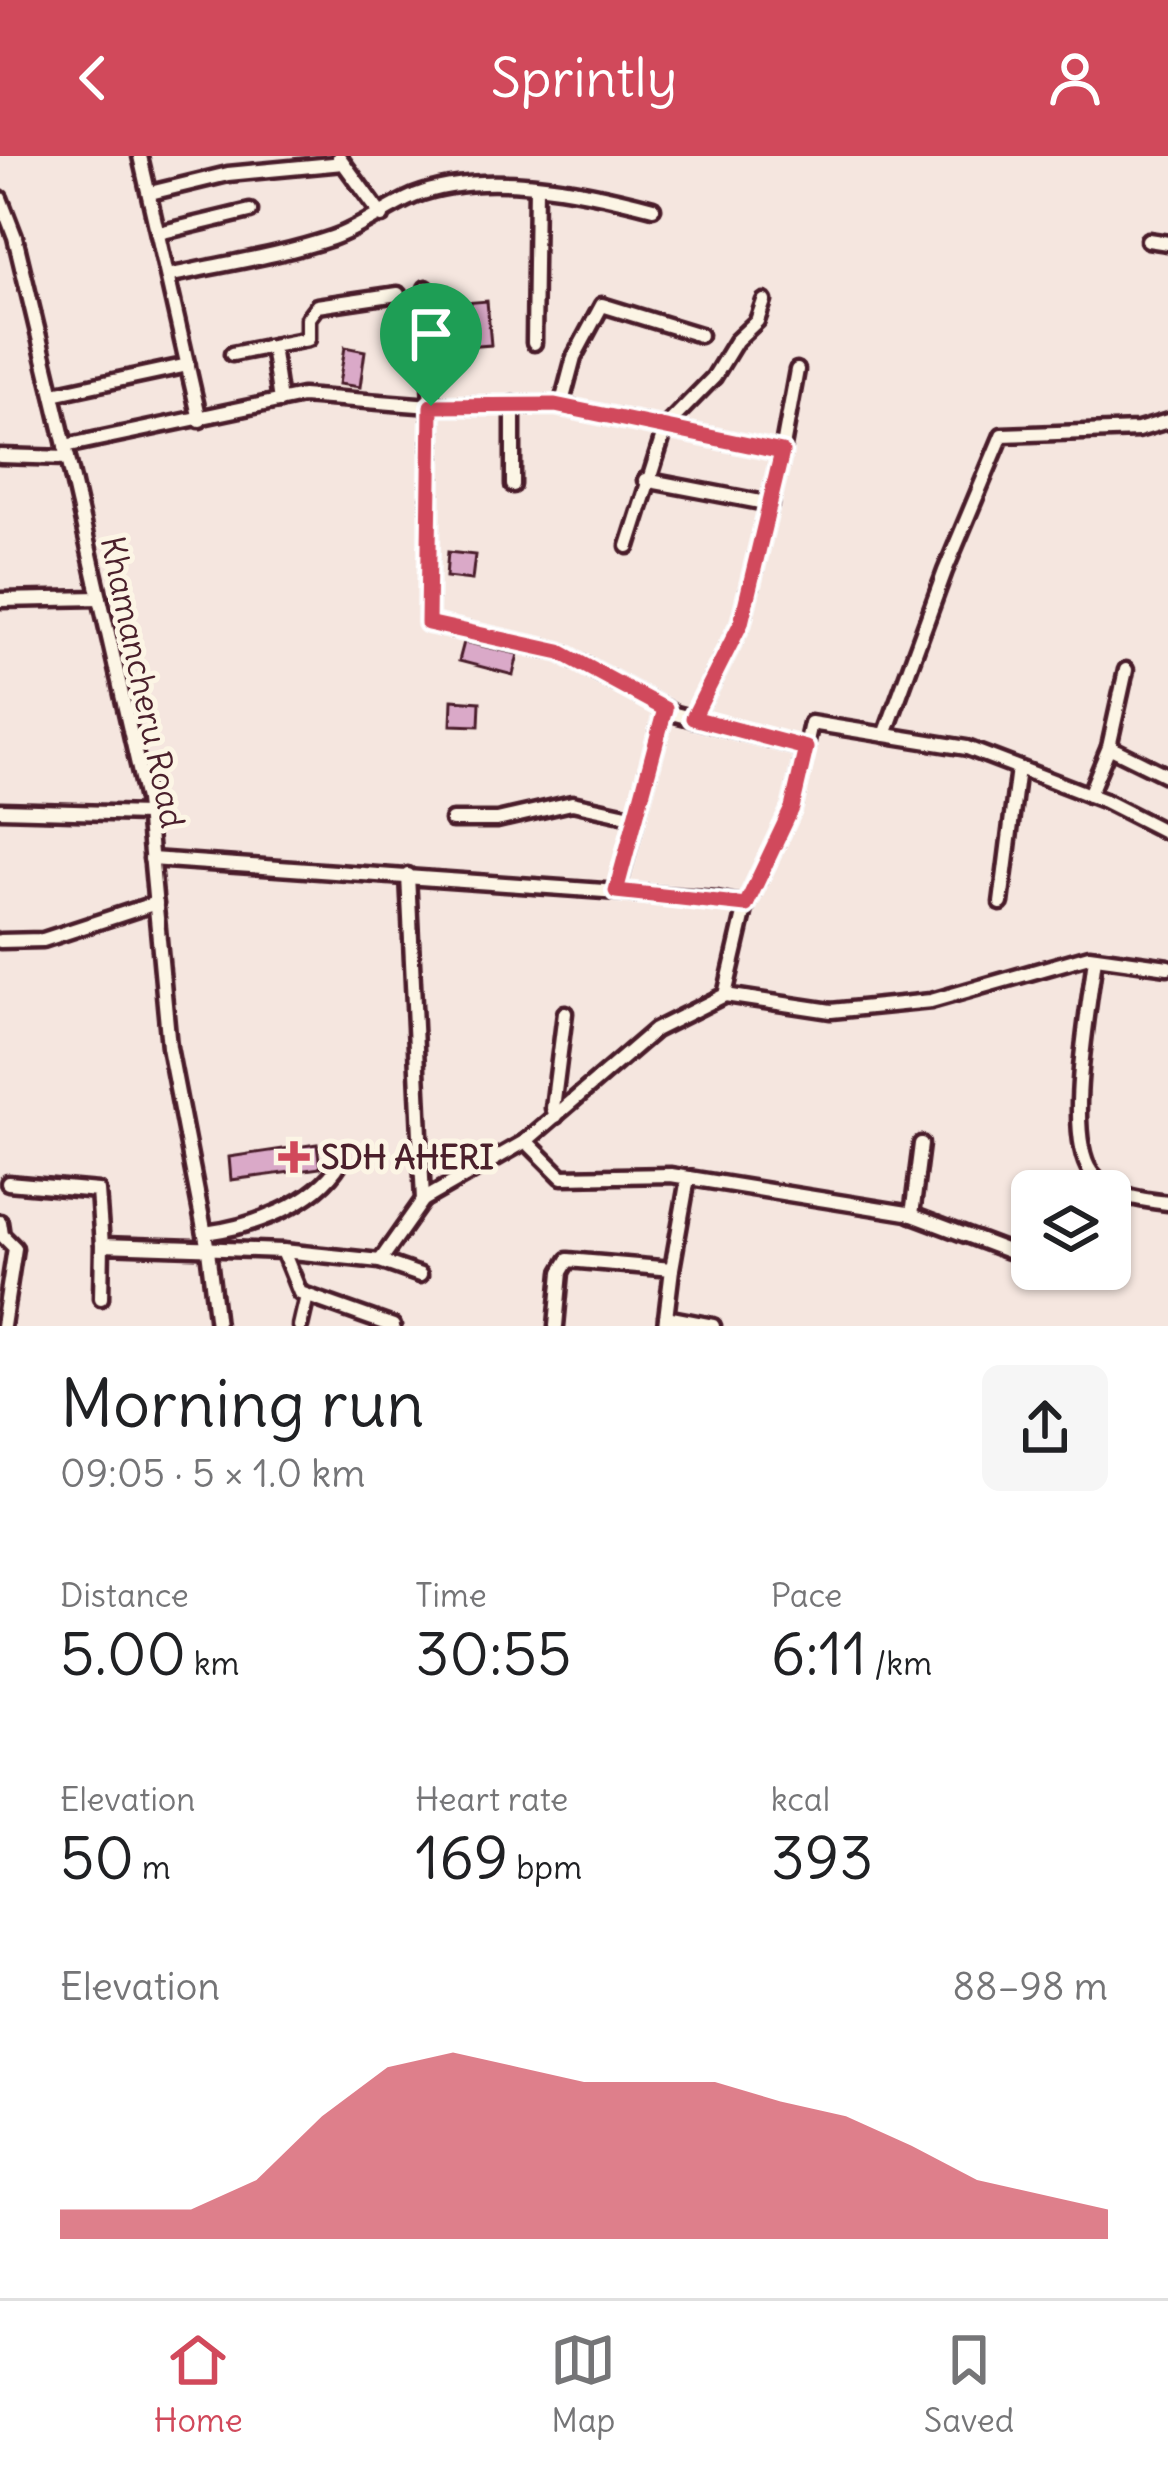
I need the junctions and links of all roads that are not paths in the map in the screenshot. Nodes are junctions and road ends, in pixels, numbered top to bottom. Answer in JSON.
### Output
{"nodes":[{"id":1,"x":140,"y":156,"type":"edge"},
{"id":2,"x":340,"y":159,"type":"edge"},
{"id":3,"x":536,"y":186,"type":"junction"},
{"id":4,"x":149,"y":193,"type":"junction"},
{"id":5,"x":0,"y":198,"type":"edge"},
{"id":6,"x":653,"y":208,"type":"dead end"},
{"id":7,"x":250,"y":211,"type":"dead end"},
{"id":8,"x":382,"y":216,"type":"junction"},
{"id":9,"x":158,"y":233,"type":"junction"},
{"id":10,"x":1148,"y":240,"type":"dead end"},
{"id":11,"x":1168,"y":242,"type":"edge"},
{"id":12,"x":168,"y":276,"type":"junction"},
{"id":13,"x":426,"y":288,"type":"dead end"},
{"id":14,"x":398,"y":294,"type":"dead end"},
{"id":15,"x":764,"y":301,"type":"dead end"},
{"id":16,"x":700,"y":335,"type":"dead end"},
{"id":17,"x":534,"y":344,"type":"dead end"},
{"id":18,"x":272,"y":346,"type":"junction"},
{"id":19,"x":232,"y":354,"type":"dead end"},
{"id":20,"x":188,"y":365,"type":"junction"},
{"id":21,"x":797,"y":370,"type":"dead end"},
{"id":22,"x":52,"y":394,"type":"junction"},
{"id":23,"x":280,"y":401,"type":"junction"},
{"id":24,"x":513,"y":404,"type":"junction"},
{"id":25,"x":431,"y":406,"type":"junction"},
{"id":26,"x":561,"y":406,"type":"junction"},
{"id":27,"x":200,"y":420,"type":"junction"},
{"id":28,"x":1168,"y":421,"type":"edge"},
{"id":29,"x":666,"y":426,"type":"junction"},
{"id":30,"x":67,"y":452,"type":"junction"},
{"id":31,"x":782,"y":452,"type":"junction"},
{"id":32,"x":0,"y":456,"type":"edge"},
{"id":33,"x":645,"y":480,"type":"junction"},
{"id":34,"x":513,"y":485,"type":"dead end"},
{"id":35,"x":772,"y":504,"type":"junction"},
{"id":36,"x":628,"y":546,"type":"dead end"},
{"id":37,"x":100,"y":598,"type":"junction"},
{"id":38,"x":0,"y":600,"type":"edge"},
{"id":39,"x":1126,"y":670,"type":"dead end"},
{"id":40,"x":665,"y":709,"type":"junction"},
{"id":41,"x":693,"y":718,"type":"junction"},
{"id":42,"x":885,"y":735,"type":"junction"},
{"id":43,"x":1109,"y":747,"type":"junction"},
{"id":44,"x":806,"y":748,"type":"junction"},
{"id":45,"x":1018,"y":768,"type":"junction"},
{"id":46,"x":1168,"y":776,"type":"edge"},
{"id":47,"x":1089,"y":795,"type":"junction"},
{"id":48,"x":0,"y":810,"type":"edge"},
{"id":49,"x":147,"y":814,"type":"junction"},
{"id":50,"x":636,"y":817,"type":"junction"},
{"id":51,"x":452,"y":820,"type":"dead end"},
{"id":52,"x":1167,"y":830,"type":"edge"},
{"id":53,"x":152,"y":859,"type":"junction"},
{"id":54,"x":408,"y":875,"type":"junction"},
{"id":55,"x":616,"y":891,"type":"junction"},
{"id":56,"x":156,"y":903,"type":"junction"},
{"id":57,"x":1001,"y":903,"type":"dead end"},
{"id":58,"x":746,"y":905,"type":"junction"},
{"id":59,"x":0,"y":941,"type":"edge"},
{"id":60,"x":1095,"y":957,"type":"junction"},
{"id":61,"x":1168,"y":967,"type":"edge"},
{"id":62,"x":725,"y":995,"type":"junction"},
{"id":63,"x":565,"y":1013,"type":"dead end"},
{"id":64,"x":556,"y":1116,"type":"junction"},
{"id":65,"x":526,"y":1141,"type":"junction"},
{"id":66,"x":921,"y":1144,"type":"dead end"},
{"id":67,"x":340,"y":1162,"type":"dead end"},
{"id":68,"x":688,"y":1178,"type":"junction"},
{"id":69,"x":8,"y":1183,"type":"dead end"},
{"id":70,"x":423,"y":1200,"type":"junction"},
{"id":71,"x":1168,"y":1203,"type":"edge"},
{"id":72,"x":912,"y":1215,"type":"junction"},
{"id":73,"x":0,"y":1222,"type":"edge"},
{"id":74,"x":205,"y":1233,"type":"junction"},
{"id":75,"x":102,"y":1245,"type":"junction"},
{"id":76,"x":208,"y":1250,"type":"junction"},
{"id":77,"x":284,"y":1251,"type":"junction"},
{"id":78,"x":1011,"y":1251,"type":"edge"},
{"id":79,"x":380,"y":1261,"type":"junction"},
{"id":80,"x":672,"y":1269,"type":"junction"},
{"id":81,"x":420,"y":1275,"type":"dead end"},
{"id":82,"x":307,"y":1296,"type":"junction"},
{"id":83,"x":101,"y":1298,"type":"dead end"},
{"id":84,"x":665,"y":1322,"type":"edge"},
{"id":85,"x":3,"y":1326,"type":"edge"},
{"id":86,"x":217,"y":1326,"type":"edge"},
{"id":87,"x":300,"y":1326,"type":"edge"},
{"id":88,"x":393,"y":1326,"type":"edge"},
{"id":89,"x":556,"y":1326,"type":"edge"},
{"id":90,"x":713,"y":1326,"type":"edge"}],
"edges":[{"from":1,"to":4,"type":"street"},
{"from":2,"to":4,"type":"street"},
{"from":2,"to":8,"type":"street"},
{"from":3,"to":6,"type":"street"},
{"from":3,"to":8,"type":"street"},
{"from":3,"to":17,"type":"street"},
{"from":4,"to":9,"type":"street"},
{"from":5,"to":22,"type":"street","name":"Khamancheru Road"},
{"from":7,"to":9,"type":"street"},
{"from":8,"to":12,"type":"street"},
{"from":9,"to":12,"type":"street"},
{"from":10,"to":11,"type":"street"},
{"from":12,"to":20,"type":"street"},
{"from":13,"to":25,"type":"street"},
{"from":14,"to":18,"type":"street"},
{"from":15,"to":29,"type":"street"},
{"from":16,"to":26,"type":"street"},
{"from":18,"to":19,"type":"street"},
{"from":18,"to":23,"type":"street"},
{"from":20,"to":22,"type":"street"},
{"from":20,"to":27,"type":"street"},
{"from":21,"to":31,"type":"street"},
{"from":22,"to":30,"type":"street","name":"Khamancheru Road"},
{"from":23,"to":25,"type":"street"},
{"from":23,"to":27,"type":"street"},
{"from":24,"to":25,"type":"street"},
{"from":24,"to":26,"type":"street"},
{"from":24,"to":34,"type":"street"},
{"from":25,"to":40,"type":"street"},
{"from":26,"to":29,"type":"street"},
{"from":27,"to":30,"type":"street"},
{"from":28,"to":42,"type":"street"},
{"from":29,"to":31,"type":"street"},
{"from":29,"to":33,"type":"street"},
{"from":30,"to":32,"type":"street"},
{"from":30,"to":37,"type":"street","name":"Khamancheru Road"},
{"from":31,"to":35,"type":"street"},
{"from":33,"to":35,"type":"street"},
{"from":33,"to":36,"type":"street"},
{"from":35,"to":41,"type":"street"},
{"from":37,"to":38,"type":"street"},
{"from":37,"to":49,"type":"street","name":"Khamancheru Road"},
{"from":39,"to":43,"type":"street"},
{"from":40,"to":41,"type":"street"},
{"from":40,"to":50,"type":"street"},
{"from":41,"to":44,"type":"street"},
{"from":42,"to":44,"type":"street"},
{"from":42,"to":45,"type":"street"},
{"from":43,"to":46,"type":"street"},
{"from":43,"to":47,"type":"street"},
{"from":44,"to":58,"type":"street"},
{"from":45,"to":47,"type":"street"},
{"from":45,"to":57,"type":"street"},
{"from":47,"to":52,"type":"street"},
{"from":48,"to":49,"type":"street"},
{"from":49,"to":53,"type":"street","name":"Khamancheru Road"},
{"from":50,"to":51,"type":"street"},
{"from":50,"to":55,"type":"street"},
{"from":53,"to":54,"type":"street"},
{"from":53,"to":56,"type":"street","name":"Khamancheru Road"},
{"from":54,"to":55,"type":"street"},
{"from":54,"to":70,"type":"street"},
{"from":55,"to":58,"type":"street"},
{"from":56,"to":59,"type":"street"},
{"from":56,"to":74,"type":"street","name":"Khamancheru Road"},
{"from":58,"to":62,"type":"street"},
{"from":60,"to":61,"type":"street"},
{"from":60,"to":62,"type":"street"},
{"from":60,"to":71,"type":"street"},
{"from":62,"to":64,"type":"street"},
{"from":63,"to":64,"type":"street"},
{"from":64,"to":65,"type":"street"},
{"from":65,"to":68,"type":"street"},
{"from":65,"to":70,"type":"street"},
{"from":66,"to":72,"type":"street"},
{"from":67,"to":74,"type":"street"},
{"from":68,"to":72,"type":"street"},
{"from":68,"to":80,"type":"street"},
{"from":69,"to":75,"type":"street"},
{"from":70,"to":79,"type":"street"},
{"from":72,"to":78,"type":"street"},
{"from":73,"to":85,"type":"street"},
{"from":74,"to":76,"type":"street","name":"Khamancheru Road"},
{"from":75,"to":76,"type":"street"},
{"from":75,"to":83,"type":"street"},
{"from":76,"to":77,"type":"street"},
{"from":76,"to":86,"type":"street","name":"Khamancheru Road"},
{"from":77,"to":79,"type":"street"},
{"from":77,"to":82,"type":"street"},
{"from":79,"to":81,"type":"street"},
{"from":80,"to":84,"type":"street"},
{"from":80,"to":89,"type":"street"},
{"from":82,"to":87,"type":"street"},
{"from":82,"to":88,"type":"street"},
{"from":84,"to":90,"type":"street"}]}
